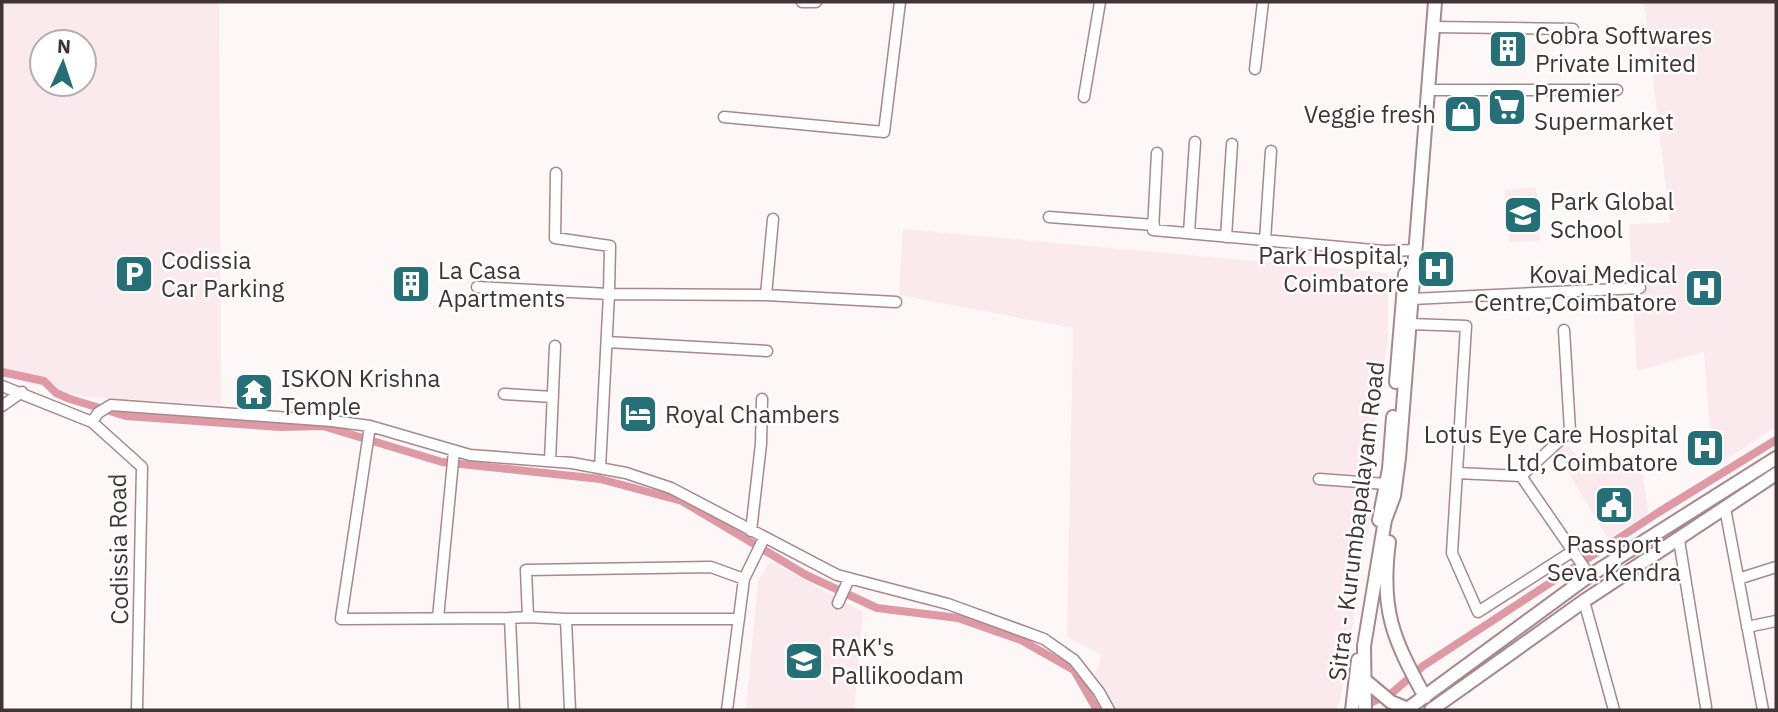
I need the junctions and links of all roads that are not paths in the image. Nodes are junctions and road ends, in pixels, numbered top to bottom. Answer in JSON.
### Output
{"nodes":[{"id":1,"x":802,"y":2,"type":"edge"},
{"id":2,"x":817,"y":2,"type":"edge"},
{"id":3,"x":900,"y":2,"type":"edge"},
{"id":4,"x":1100,"y":2,"type":"edge"},
{"id":5,"x":1263,"y":2,"type":"edge"},
{"id":6,"x":1427,"y":2,"type":"edge"},
{"id":7,"x":1435,"y":2,"type":"edge"},
{"id":8,"x":1433,"y":27,"type":"junction"},
{"id":9,"x":1573,"y":29,"type":"dead end"},
{"id":10,"x":1255,"y":69,"type":"dead end"},
{"id":11,"x":1428,"y":90,"type":"junction"},
{"id":12,"x":1617,"y":90,"type":"dead end"},
{"id":13,"x":1084,"y":97,"type":"dead end"},
{"id":14,"x":724,"y":117,"type":"dead end"},
{"id":15,"x":1195,"y":142,"type":"dead end"},
{"id":16,"x":1232,"y":145,"type":"dead end"},
{"id":17,"x":1270,"y":151,"type":"dead end"},
{"id":18,"x":1157,"y":153,"type":"dead end"},
{"id":19,"x":556,"y":173,"type":"dead end"},
{"id":20,"x":1049,"y":217,"type":"dead end"},
{"id":21,"x":773,"y":219,"type":"dead end"},
{"id":22,"x":1154,"y":225,"type":"junction"},
{"id":23,"x":1189,"y":233,"type":"junction"},
{"id":24,"x":1226,"y":237,"type":"junction"},
{"id":25,"x":1265,"y":240,"type":"junction"},
{"id":26,"x":1411,"y":250,"type":"junction"},
{"id":27,"x":477,"y":287,"type":"dead end"},
{"id":28,"x":1640,"y":288,"type":"dead end"},
{"id":29,"x":609,"y":294,"type":"junction"},
{"id":30,"x":766,"y":295,"type":"junction"},
{"id":31,"x":1412,"y":299,"type":"junction"},
{"id":32,"x":896,"y":302,"type":"dead end"},
{"id":33,"x":1410,"y":324,"type":"junction"},
{"id":34,"x":1564,"y":330,"type":"dead end"},
{"id":35,"x":607,"y":342,"type":"junction"},
{"id":36,"x":555,"y":346,"type":"dead end"},
{"id":37,"x":767,"y":351,"type":"dead end"},
{"id":38,"x":2,"y":386,"type":"edge"},
{"id":39,"x":22,"y":392,"type":"junction"},
{"id":40,"x":504,"y":394,"type":"dead end"},
{"id":41,"x":553,"y":397,"type":"junction"},
{"id":42,"x":762,"y":399,"type":"dead end"},
{"id":43,"x":2,"y":406,"type":"edge"},
{"id":44,"x":95,"y":417,"type":"junction"},
{"id":45,"x":369,"y":429,"type":"junction"},
{"id":46,"x":454,"y":455,"type":"junction"},
{"id":47,"x":1776,"y":458,"type":"edge"},
{"id":48,"x":550,"y":461,"type":"junction"},
{"id":49,"x":600,"y":468,"type":"junction"},
{"id":50,"x":1457,"y":473,"type":"junction"},
{"id":51,"x":1776,"y":474,"type":"edge"},
{"id":52,"x":1521,"y":476,"type":"junction"},
{"id":53,"x":1319,"y":479,"type":"dead end"},
{"id":54,"x":1390,"y":491,"type":"junction"},
{"id":55,"x":1725,"y":508,"type":"junction"},
{"id":56,"x":751,"y":531,"type":"junction"},
{"id":57,"x":763,"y":539,"type":"junction"},
{"id":58,"x":1679,"y":540,"type":"junction"},
{"id":59,"x":1574,"y":552,"type":"junction"},
{"id":60,"x":1776,"y":568,"type":"edge"},
{"id":61,"x":1589,"y":576,"type":"junction"},
{"id":62,"x":744,"y":579,"type":"junction"},
{"id":63,"x":1738,"y":579,"type":"junction"},
{"id":64,"x":847,"y":583,"type":"junction"},
{"id":65,"x":1590,"y":597,"type":"junction"},
{"id":66,"x":840,"y":600,"type":"dead end"},
{"id":67,"x":528,"y":617,"type":"junction"},
{"id":68,"x":438,"y":618,"type":"junction"},
{"id":69,"x":510,"y":618,"type":"junction"},
{"id":70,"x":739,"y":618,"type":"junction"},
{"id":71,"x":566,"y":619,"type":"junction"},
{"id":72,"x":1776,"y":621,"type":"edge"},
{"id":73,"x":1748,"y":627,"type":"junction"},
{"id":74,"x":1366,"y":684,"type":"junction"},
{"id":75,"x":1423,"y":694,"type":"junction"},
{"id":76,"x":1353,"y":705,"type":"edge"},
{"id":77,"x":1706,"y":707,"type":"dead end"},
{"id":78,"x":1407,"y":709,"type":"edge"},
{"id":79,"x":137,"y":710,"type":"edge"},
{"id":80,"x":514,"y":710,"type":"edge"},
{"id":81,"x":569,"y":710,"type":"edge"},
{"id":82,"x":727,"y":710,"type":"edge"},
{"id":83,"x":1109,"y":710,"type":"edge"},
{"id":84,"x":1365,"y":710,"type":"edge"},
{"id":85,"x":1432,"y":710,"type":"edge"},
{"id":86,"x":1614,"y":710,"type":"edge"},
{"id":87,"x":1763,"y":710,"type":"edge"}],
"edges":[{"from":1,"to":2,"type":"street"},
{"from":3,"to":14,"type":"street"},
{"from":4,"to":13,"type":"street"},
{"from":5,"to":10,"type":"street"},
{"from":6,"to":26,"type":"main road","name":"Sitra - Kurumbapalayam Road"},
{"from":7,"to":8,"type":"main road","name":"Sitra - Kurumbapalayam Road"},
{"from":8,"to":9,"type":"street"},
{"from":8,"to":11,"type":"main road","name":"Sitra - Kurumbapalayam Road"},
{"from":11,"to":12,"type":"street"},
{"from":11,"to":26,"type":"main road","name":"Sitra - Kurumbapalayam Road"},
{"from":15,"to":23,"type":"street"},
{"from":16,"to":24,"type":"street"},
{"from":17,"to":25,"type":"street"},
{"from":18,"to":22,"type":"street"},
{"from":19,"to":29,"type":"street"},
{"from":20,"to":22,"type":"street"},
{"from":21,"to":30,"type":"street"},
{"from":22,"to":23,"type":"street"},
{"from":23,"to":24,"type":"street"},
{"from":24,"to":25,"type":"street"},
{"from":25,"to":26,"type":"street"},
{"from":26,"to":31,"type":"main road","name":"Sitra - Kurumbapalayam Road"},
{"from":26,"to":54,"type":"main road","name":"Sitra - Kurumbapalayam Road"},
{"from":27,"to":29,"type":"street"},
{"from":28,"to":31,"type":"street"},
{"from":29,"to":30,"type":"street"},
{"from":29,"to":35,"type":"street"},
{"from":30,"to":32,"type":"street"},
{"from":31,"to":33,"type":"main road","name":"Sitra - Kurumbapalayam Road"},
{"from":33,"to":50,"type":"street"},
{"from":33,"to":54,"type":"main road","name":"Sitra - Kurumbapalayam Road"},
{"from":34,"to":52,"type":"street"},
{"from":35,"to":37,"type":"street"},
{"from":35,"to":49,"type":"street"},
{"from":36,"to":41,"type":"street"},
{"from":38,"to":39,"type":"street","name":"Codissia Road"},
{"from":39,"to":43,"type":"street"},
{"from":39,"to":44,"type":"street","name":"Codissia Road"},
{"from":40,"to":41,"type":"street"},
{"from":41,"to":48,"type":"street"},
{"from":42,"to":56,"type":"street"},
{"from":44,"to":45,"type":"street"},
{"from":44,"to":79,"type":"street","name":"Codissia Road"},
{"from":45,"to":46,"type":"street"},
{"from":45,"to":68,"type":"street"},
{"from":46,"to":48,"type":"street"},
{"from":46,"to":68,"type":"street"},
{"from":47,"to":61,"type":"main road"},
{"from":48,"to":49,"type":"street"},
{"from":49,"to":56,"type":"street"},
{"from":50,"to":52,"type":"street"},
{"from":50,"to":59,"type":"street"},
{"from":51,"to":55,"type":"main road"},
{"from":52,"to":59,"type":"street"},
{"from":53,"to":54,"type":"street"},
{"from":54,"to":74,"type":"main road","name":"Sitra - Kurumbapalayam Road"},
{"from":54,"to":75,"type":"main road"},
{"from":54,"to":76,"type":"main road","name":"Sitra - Kurumbapalayam Road"},
{"from":55,"to":58,"type":"main road"},
{"from":55,"to":63,"type":"street"},
{"from":56,"to":57,"type":"street"},
{"from":57,"to":62,"type":"street"},
{"from":57,"to":64,"type":"street"},
{"from":58,"to":65,"type":"main road"},
{"from":58,"to":77,"type":"street"},
{"from":59,"to":61,"type":"street"},
{"from":60,"to":63,"type":"street"},
{"from":61,"to":65,"type":"main road"},
{"from":61,"to":75,"type":"main road"},
{"from":62,"to":67,"type":"street"},
{"from":62,"to":70,"type":"street"},
{"from":63,"to":73,"type":"street"},
{"from":64,"to":66,"type":"street"},
{"from":64,"to":83,"type":"street"},
{"from":65,"to":85,"type":"main road"},
{"from":65,"to":86,"type":"street"},
{"from":67,"to":69,"type":"street"},
{"from":67,"to":71,"type":"street"},
{"from":68,"to":69,"type":"street"},
{"from":69,"to":80,"type":"street"},
{"from":70,"to":71,"type":"street"},
{"from":70,"to":82,"type":"street"},
{"from":71,"to":81,"type":"street"},
{"from":72,"to":73,"type":"street"},
{"from":73,"to":87,"type":"street"},
{"from":74,"to":78,"type":"main road"},
{"from":74,"to":84,"type":"main road","name":"Sitra - Kurumbapalayam Road"},
{"from":75,"to":78,"type":"main road"}]}
